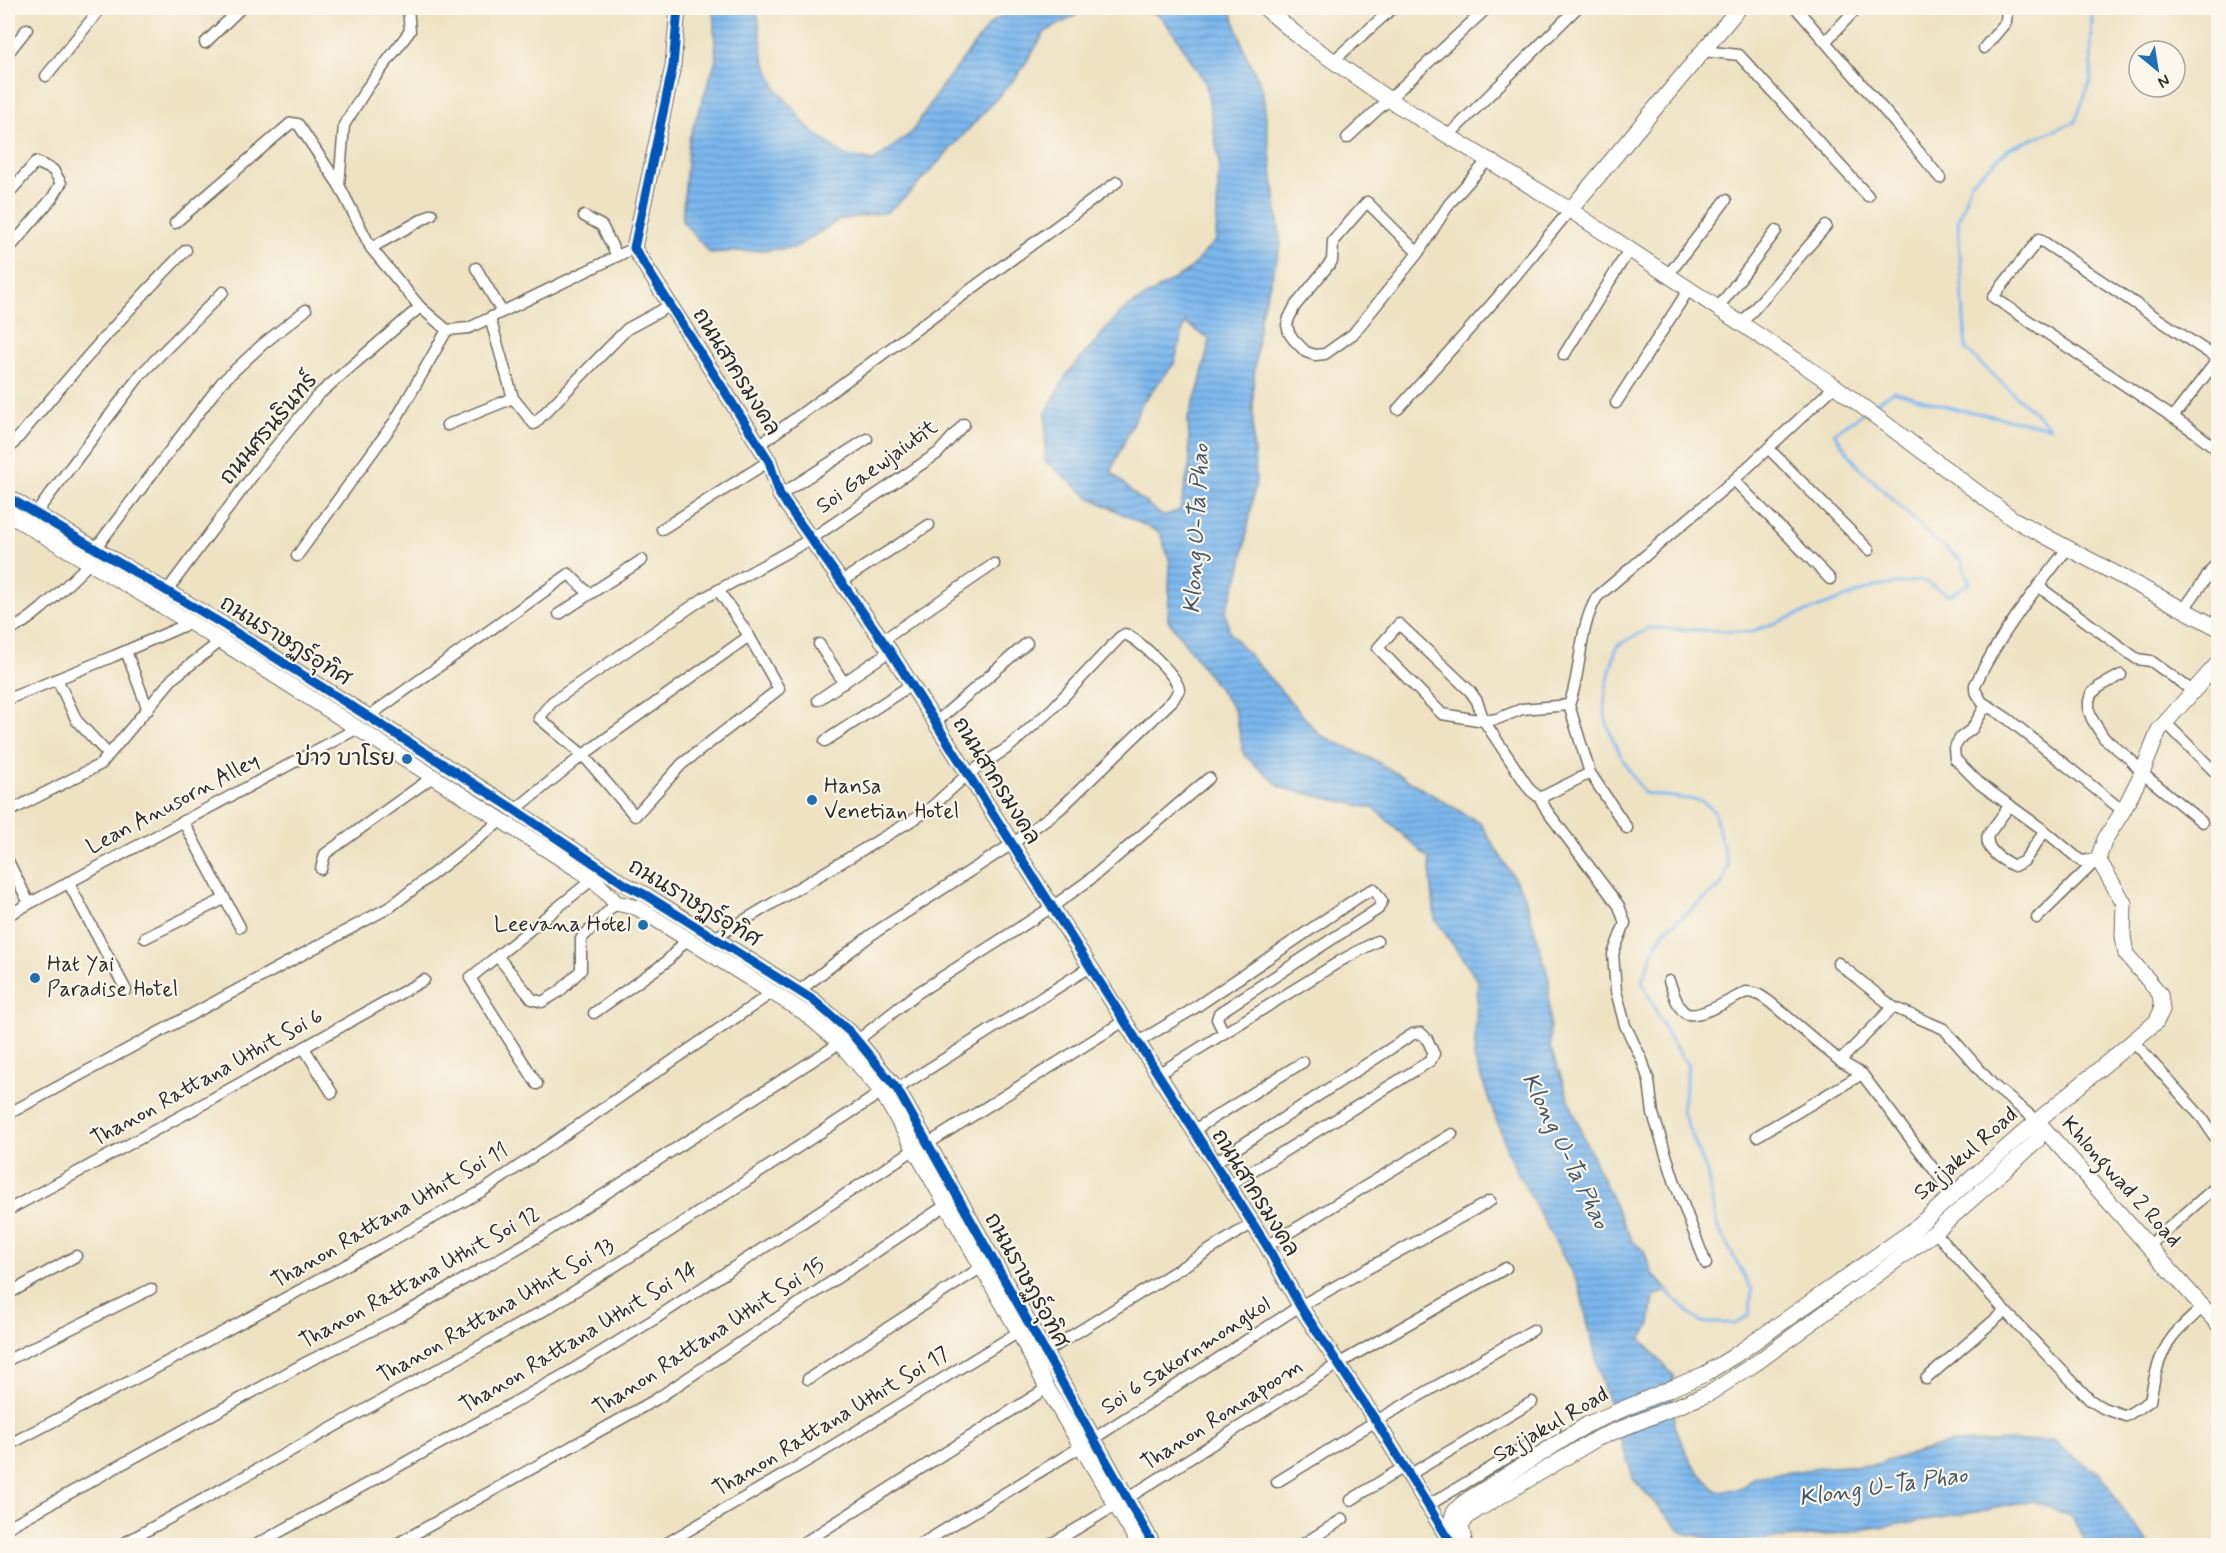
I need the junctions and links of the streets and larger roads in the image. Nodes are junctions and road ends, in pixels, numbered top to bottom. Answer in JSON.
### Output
{"nodes":[{"id":1,"x":101,"y":8,"type":"edge"},
{"id":2,"x":241,"y":8,"type":"edge"},
{"id":3,"x":408,"y":8,"type":"edge"},
{"id":4,"x":678,"y":8,"type":"edge"},
{"id":5,"x":1265,"y":8,"type":"edge"},
{"id":6,"x":1393,"y":8,"type":"edge"},
{"id":7,"x":1487,"y":8,"type":"edge"},
{"id":8,"x":1577,"y":8,"type":"edge"},
{"id":9,"x":1739,"y":8,"type":"edge"},
{"id":10,"x":1796,"y":8,"type":"edge"},
{"id":11,"x":1857,"y":8,"type":"edge"},
{"id":12,"x":2007,"y":8,"type":"edge"},
{"id":13,"x":27,"y":28,"type":"dead end"},
{"id":14,"x":1826,"y":41,"type":"junction"},
{"id":15,"x":205,"y":43,"type":"dead end"},
{"id":16,"x":1984,"y":48,"type":"dead end"},
{"id":17,"x":1703,"y":51,"type":"junction"},
{"id":18,"x":8,"y":54,"type":"edge"},
{"id":19,"x":1333,"y":61,"type":"junction"},
{"id":20,"x":46,"y":76,"type":"dead end"},
{"id":21,"x":1388,"y":99,"type":"junction"},
{"id":22,"x":1449,"y":135,"type":"junction"},
{"id":23,"x":1347,"y":138,"type":"dead end"},
{"id":24,"x":1488,"y":160,"type":"junction"},
{"id":25,"x":1940,"y":178,"type":"dead end"},
{"id":26,"x":1117,"y":182,"type":"dead end"},
{"id":27,"x":339,"y":185,"type":"junction"},
{"id":28,"x":8,"y":194,"type":"edge"},
{"id":29,"x":1868,"y":196,"type":"dead end"},
{"id":30,"x":1726,"y":200,"type":"dead end"},
{"id":31,"x":1570,"y":210,"type":"junction"},
{"id":32,"x":432,"y":214,"type":"dead end"},
{"id":33,"x":584,"y":216,"type":"dead end"},
{"id":34,"x":175,"y":223,"type":"dead end"},
{"id":35,"x":1826,"y":226,"type":"dead end"},
{"id":36,"x":1776,"y":231,"type":"dead end"},
{"id":37,"x":371,"y":248,"type":"junction"},
{"id":38,"x":634,"y":248,"type":"junction"},
{"id":39,"x":8,"y":250,"type":"edge"},
{"id":40,"x":186,"y":250,"type":"dead end"},
{"id":41,"x":1629,"y":250,"type":"junction"},
{"id":42,"x":1418,"y":253,"type":"junction"},
{"id":43,"x":617,"y":256,"type":"junction"},
{"id":44,"x":476,"y":268,"type":"dead end"},
{"id":45,"x":1668,"y":275,"type":"junction"},
{"id":46,"x":1689,"y":289,"type":"junction"},
{"id":47,"x":223,"y":292,"type":"dead end"},
{"id":48,"x":670,"y":305,"type":"junction"},
{"id":49,"x":420,"y":307,"type":"junction"},
{"id":50,"x":1718,"y":308,"type":"junction"},
{"id":51,"x":306,"y":310,"type":"dead end"},
{"id":52,"x":502,"y":312,"type":"junction"},
{"id":53,"x":490,"y":318,"type":"junction"},
{"id":54,"x":1742,"y":323,"type":"junction"},
{"id":55,"x":447,"y":330,"type":"junction"},
{"id":56,"x":1564,"y":355,"type":"dead end"},
{"id":57,"x":2218,"y":359,"type":"edge"},
{"id":58,"x":1835,"y":386,"type":"junction"},
{"id":59,"x":513,"y":398,"type":"junction"},
{"id":60,"x":1616,"y":403,"type":"dead end"},
{"id":61,"x":1398,"y":409,"type":"dead end"},
{"id":62,"x":2173,"y":417,"type":"junction"},
{"id":63,"x":964,"y":424,"type":"dead end"},
{"id":64,"x":447,"y":425,"type":"dead end"},
{"id":65,"x":867,"y":439,"type":"dead end"},
{"id":66,"x":759,"y":445,"type":"junction"},
{"id":67,"x":1769,"y":449,"type":"junction"},
{"id":68,"x":8,"y":450,"type":"edge"},
{"id":69,"x":2218,"y":450,"type":"edge"},
{"id":70,"x":769,"y":461,"type":"junction"},
{"id":71,"x":1734,"y":480,"type":"junction"},
{"id":72,"x":780,"y":495,"type":"junction"},
{"id":73,"x":8,"y":497,"type":"edge"},
{"id":74,"x":36,"y":513,"type":"junction"},
{"id":75,"x":8,"y":514,"type":"edge"},
{"id":76,"x":929,"y":525,"type":"dead end"},
{"id":77,"x":662,"y":529,"type":"dead end"},
{"id":78,"x":811,"y":539,"type":"junction"},
{"id":79,"x":2068,"y":548,"type":"junction"},
{"id":80,"x":1869,"y":550,"type":"dead end"},
{"id":81,"x":93,"y":556,"type":"junction"},
{"id":82,"x":297,"y":556,"type":"dead end"},
{"id":83,"x":642,"y":560,"type":"dead end"},
{"id":84,"x":2218,"y":561,"type":"edge"},
{"id":85,"x":994,"y":564,"type":"dead end"},
{"id":86,"x":1830,"y":579,"type":"dead end"},
{"id":87,"x":842,"y":581,"type":"junction"},
{"id":88,"x":2038,"y":586,"type":"junction"},
{"id":89,"x":719,"y":591,"type":"junction"},
{"id":90,"x":166,"y":592,"type":"junction"},
{"id":91,"x":589,"y":594,"type":"junction"},
{"id":92,"x":2184,"y":609,"type":"junction"},
{"id":93,"x":560,"y":614,"type":"dead end"},
{"id":94,"x":190,"y":623,"type":"junction"},
{"id":95,"x":2218,"y":628,"type":"edge"},
{"id":96,"x":8,"y":631,"type":"edge"},
{"id":97,"x":749,"y":636,"type":"junction"},
{"id":98,"x":221,"y":641,"type":"junction"},
{"id":99,"x":1027,"y":643,"type":"dead end"},
{"id":100,"x":819,"y":644,"type":"dead end"},
{"id":101,"x":886,"y":645,"type":"junction"},
{"id":102,"x":126,"y":651,"type":"junction"},
{"id":103,"x":2218,"y":663,"type":"edge"},
{"id":104,"x":2121,"y":675,"type":"dead end"},
{"id":105,"x":57,"y":679,"type":"junction"},
{"id":106,"x":844,"y":683,"type":"junction"},
{"id":107,"x":911,"y":685,"type":"junction"},
{"id":108,"x":2194,"y":692,"type":"junction"},
{"id":109,"x":8,"y":699,"type":"edge"},
{"id":110,"x":818,"y":700,"type":"dead end"},
{"id":111,"x":1569,"y":705,"type":"junction"},
{"id":112,"x":1991,"y":707,"type":"junction"},
{"id":113,"x":148,"y":710,"type":"junction"},
{"id":114,"x":369,"y":716,"type":"junction"},
{"id":115,"x":1484,"y":721,"type":"junction"},
{"id":116,"x":935,"y":723,"type":"junction"},
{"id":117,"x":2166,"y":723,"type":"junction"},
{"id":118,"x":358,"y":728,"type":"junction"},
{"id":119,"x":825,"y":741,"type":"dead end"},
{"id":120,"x":108,"y":754,"type":"junction"},
{"id":121,"x":583,"y":755,"type":"junction"},
{"id":122,"x":1590,"y":773,"type":"junction"},
{"id":123,"x":2142,"y":773,"type":"junction"},
{"id":124,"x":968,"y":774,"type":"junction"},
{"id":125,"x":2218,"y":775,"type":"edge"},
{"id":126,"x":434,"y":776,"type":"junction"},
{"id":127,"x":1209,"y":778,"type":"dead end"},
{"id":128,"x":1540,"y":798,"type":"junction"},
{"id":129,"x":2010,"y":805,"type":"junction"},
{"id":130,"x":515,"y":810,"type":"junction"},
{"id":131,"x":2123,"y":811,"type":"junction"},
{"id":132,"x":8,"y":812,"type":"edge"},
{"id":133,"x":502,"y":820,"type":"junction"},
{"id":134,"x":183,"y":821,"type":"junction"},
{"id":135,"x":2202,"y":822,"type":"dead end"},
{"id":136,"x":1627,"y":828,"type":"dead end"},
{"id":137,"x":2045,"y":831,"type":"junction"},
{"id":138,"x":1012,"y":844,"type":"junction"},
{"id":139,"x":2098,"y":859,"type":"junction"},
{"id":140,"x":8,"y":865,"type":"edge"},
{"id":141,"x":321,"y":869,"type":"dead end"},
{"id":142,"x":593,"y":879,"type":"junction"},
{"id":143,"x":68,"y":882,"type":"junction"},
{"id":144,"x":224,"y":899,"type":"junction"},
{"id":145,"x":642,"y":901,"type":"junction"},
{"id":146,"x":29,"y":903,"type":"junction"},
{"id":147,"x":616,"y":903,"type":"junction"},
{"id":148,"x":1052,"y":907,"type":"junction"},
{"id":149,"x":8,"y":915,"type":"edge"},
{"id":150,"x":2037,"y":918,"type":"dead end"},
{"id":151,"x":240,"y":927,"type":"dead end"},
{"id":152,"x":145,"y":938,"type":"dead end"},
{"id":153,"x":716,"y":938,"type":"junction"},
{"id":154,"x":687,"y":939,"type":"junction"},
{"id":155,"x":1377,"y":941,"type":"dead end"},
{"id":156,"x":498,"y":957,"type":"junction"},
{"id":157,"x":1838,"y":963,"type":"dead end"},
{"id":158,"x":1090,"y":968,"type":"junction"},
{"id":159,"x":424,"y":980,"type":"dead end"},
{"id":160,"x":1669,"y":981,"type":"dead end"},
{"id":161,"x":126,"y":990,"type":"dead end"},
{"id":162,"x":799,"y":991,"type":"junction"},
{"id":163,"x":773,"y":992,"type":"junction"},
{"id":164,"x":1893,"y":1007,"type":"junction"},
{"id":165,"x":594,"y":1013,"type":"dead end"},
{"id":166,"x":1125,"y":1021,"type":"junction"},
{"id":167,"x":1224,"y":1033,"type":"junction"},
{"id":168,"x":858,"y":1040,"type":"junction"},
{"id":169,"x":1138,"y":1042,"type":"junction"},
{"id":170,"x":2134,"y":1042,"type":"junction"},
{"id":171,"x":840,"y":1043,"type":"junction"},
{"id":172,"x":304,"y":1048,"type":"junction"},
{"id":173,"x":1840,"y":1061,"type":"junction"},
{"id":174,"x":1303,"y":1062,"type":"dead end"},
{"id":175,"x":1158,"y":1074,"type":"junction"},
{"id":176,"x":1862,"y":1074,"type":"junction"},
{"id":177,"x":537,"y":1084,"type":"dead end"},
{"id":178,"x":889,"y":1091,"type":"junction"},
{"id":179,"x":332,"y":1093,"type":"dead end"},
{"id":180,"x":8,"y":1114,"type":"edge"},
{"id":181,"x":2037,"y":1121,"type":"junction"},
{"id":182,"x":1194,"y":1130,"type":"junction"},
{"id":183,"x":1452,"y":1134,"type":"dead end"},
{"id":184,"x":1757,"y":1136,"type":"dead end"},
{"id":185,"x":2218,"y":1142,"type":"edge"},
{"id":186,"x":922,"y":1146,"type":"junction"},
{"id":187,"x":1214,"y":1163,"type":"junction"},
{"id":188,"x":2218,"y":1185,"type":"edge"},
{"id":189,"x":1228,"y":1186,"type":"junction"},
{"id":190,"x":1953,"y":1195,"type":"junction"},
{"id":191,"x":1490,"y":1201,"type":"dead end"},
{"id":192,"x":946,"y":1205,"type":"junction"},
{"id":193,"x":8,"y":1209,"type":"edge"},
{"id":194,"x":1253,"y":1223,"type":"junction"},
{"id":195,"x":1935,"y":1232,"type":"junction"},
{"id":196,"x":1267,"y":1246,"type":"junction"},
{"id":197,"x":2148,"y":1246,"type":"junction"},
{"id":198,"x":76,"y":1256,"type":"dead end"},
{"id":199,"x":1706,"y":1264,"type":"dead end"},
{"id":200,"x":982,"y":1267,"type":"junction"},
{"id":201,"x":1506,"y":1269,"type":"dead end"},
{"id":202,"x":151,"y":1289,"type":"dead end"},
{"id":203,"x":1002,"y":1289,"type":"junction"},
{"id":204,"x":8,"y":1294,"type":"edge"},
{"id":205,"x":1300,"y":1306,"type":"junction"},
{"id":206,"x":2203,"y":1307,"type":"junction"},
{"id":207,"x":2005,"y":1311,"type":"junction"},
{"id":208,"x":2218,"y":1324,"type":"edge"},
{"id":209,"x":1533,"y":1330,"type":"dead end"},
{"id":210,"x":1019,"y":1332,"type":"junction"},
{"id":211,"x":1044,"y":1353,"type":"junction"},
{"id":212,"x":8,"y":1360,"type":"edge"},
{"id":213,"x":1338,"y":1364,"type":"junction"},
{"id":214,"x":808,"y":1379,"type":"dead end"},
{"id":215,"x":1926,"y":1379,"type":"dead end"},
{"id":216,"x":1047,"y":1388,"type":"junction"},
{"id":217,"x":1532,"y":1402,"type":"dead end"},
{"id":218,"x":1376,"y":1421,"type":"junction"},
{"id":219,"x":1555,"y":1430,"type":"dead end"},
{"id":220,"x":1088,"y":1442,"type":"junction"},
{"id":221,"x":8,"y":1446,"type":"edge"},
{"id":222,"x":1406,"y":1471,"type":"junction"},
{"id":223,"x":1277,"y":1482,"type":"dead end"},
{"id":224,"x":1351,"y":1500,"type":"dead end"},
{"id":225,"x":1122,"y":1502,"type":"junction"},
{"id":226,"x":1429,"y":1505,"type":"junction"},
{"id":227,"x":1343,"y":1519,"type":"dead end"},
{"id":228,"x":8,"y":1527,"type":"edge"},
{"id":229,"x":1450,"y":1543,"type":"edge"},
{"id":230,"x":119,"y":1545,"type":"edge"},
{"id":231,"x":254,"y":1545,"type":"edge"},
{"id":232,"x":393,"y":1545,"type":"edge"},
{"id":233,"x":662,"y":1545,"type":"edge"},
{"id":234,"x":799,"y":1545,"type":"edge"},
{"id":235,"x":918,"y":1545,"type":"edge"},
{"id":236,"x":1048,"y":1545,"type":"edge"},
{"id":237,"x":1140,"y":1545,"type":"edge"},
{"id":238,"x":1154,"y":1545,"type":"edge"},
{"id":239,"x":1300,"y":1545,"type":"edge"},
{"id":240,"x":1465,"y":1545,"type":"edge"}],
"edges":[{"from":1,"to":20,"type":"street"},
{"from":2,"to":15,"type":"street"},
{"from":3,"to":27,"type":"street"},
{"from":4,"to":38,"type":"street"},
{"from":5,"to":19,"type":"street"},
{"from":6,"to":19,"type":"street"},
{"from":7,"to":21,"type":"street"},
{"from":8,"to":22,"type":"street"},
{"from":9,"to":17,"type":"street"},
{"from":10,"to":14,"type":"street"},
{"from":11,"to":14,"type":"street"},
{"from":12,"to":16,"type":"street"},
{"from":13,"to":18,"type":"street"},
{"from":14,"to":25,"type":"street"},
{"from":17,"to":29,"type":"street"},
{"from":17,"to":31,"type":"street"},
{"from":19,"to":21,"type":"street"},
{"from":21,"to":22,"type":"street"},
{"from":21,"to":23,"type":"street"},
{"from":22,"to":24,"type":"street"},
{"from":24,"to":31,"type":"street"},
{"from":24,"to":42,"type":"street"},
{"from":26,"to":66,"type":"street"},
{"from":27,"to":34,"type":"street"},
{"from":27,"to":37,"type":"street"},
{"from":28,"to":39,"type":"street"},
{"from":30,"to":45,"type":"street"},
{"from":31,"to":41,"type":"street"},
{"from":31,"to":61,"type":"street"},
{"from":32,"to":37,"type":"street"},
{"from":33,"to":43,"type":"street"},
{"from":35,"to":54,"type":"street"},
{"from":36,"to":50,"type":"street"},
{"from":37,"to":49,"type":"street"},
{"from":38,"to":43,"type":"street"},
{"from":38,"to":48,"type":"street","name":"ถนนสาครมงคล"},
{"from":40,"to":68,"type":"street"},
{"from":41,"to":45,"type":"street"},
{"from":41,"to":56,"type":"street"},
{"from":42,"to":42,"type":"street"},
{"from":43,"to":52,"type":"street"},
{"from":44,"to":52,"type":"street"},
{"from":45,"to":46,"type":"street"},
{"from":46,"to":50,"type":"street"},
{"from":46,"to":60,"type":"street"},
{"from":47,"to":74,"type":"street"},
{"from":48,"to":59,"type":"street"},
{"from":48,"to":66,"type":"street","name":"ถนนสาครมงคล"},
{"from":49,"to":55,"type":"street"},
{"from":49,"to":90,"type":"street","name":"ถนนศรนรินทร์"},
{"from":50,"to":54,"type":"street"},
{"from":51,"to":81,"type":"street"},
{"from":52,"to":53,"type":"street"},
{"from":53,"to":55,"type":"street"},
{"from":53,"to":59,"type":"street"},
{"from":54,"to":58,"type":"street"},
{"from":55,"to":82,"type":"street"},
{"from":57,"to":62,"type":"street"},
{"from":57,"to":62,"type":"street"},
{"from":58,"to":67,"type":"street"},
{"from":58,"to":79,"type":"street"},
{"from":59,"to":64,"type":"street"},
{"from":62,"to":69,"type":"street"},
{"from":63,"to":78,"type":"street","name":"Soi Gaewjaiutit"},
{"from":65,"to":72,"type":"street"},
{"from":66,"to":70,"type":"street","name":"ถนนสาครมงคล"},
{"from":67,"to":71,"type":"street"},
{"from":67,"to":80,"type":"street"},
{"from":70,"to":72,"type":"street","name":"ถนนสาครมงคล"},
{"from":70,"to":77,"type":"street"},
{"from":71,"to":86,"type":"street"},
{"from":71,"to":111,"type":"street"},
{"from":72,"to":78,"type":"street","name":"ถนนสาครมงคล"},
{"from":73,"to":74,"type":"street","name":"ถนนราษฏร์อุทิศ"},
{"from":74,"to":81,"type":"street","name":"ถนนราษฏร์อุทิศ"},
{"from":75,"to":81,"type":"street","name":"ถนนราษฏร์อุทิศ"},
{"from":76,"to":87,"type":"street"},
{"from":78,"to":87,"type":"street","name":"ถนนสาครมงคล"},
{"from":78,"to":89,"type":"street","name":"Soi Gaewjaiutit"},
{"from":79,"to":88,"type":"street"},
{"from":79,"to":92,"type":"street"},
{"from":81,"to":90,"type":"street","name":"ถนนราษฏร์อุทิศ"},
{"from":81,"to":94,"type":"street","name":"ถนนราษฏร์อุทิศ"},
{"from":81,"to":96,"type":"street"},
{"from":83,"to":91,"type":"street"},
{"from":84,"to":92,"type":"street"},
{"from":85,"to":101,"type":"street"},
{"from":87,"to":101,"type":"street","name":"ถนนสาครมงคล"},
{"from":88,"to":108,"type":"street"},
{"from":88,"to":112,"type":"street"},
{"from":89,"to":97,"type":"street"},
{"from":89,"to":121,"type":"street","name":"Soi Gaewjaiutit"},
{"from":90,"to":114,"type":"street","name":"ถนนราษฏร์อุทิศ"},
{"from":91,"to":93,"type":"street"},
{"from":91,"to":114,"type":"street"},
{"from":92,"to":95,"type":"street"},
{"from":94,"to":98,"type":"street","name":"ถนนราษฏร์อุทิศ"},
{"from":94,"to":102,"type":"street"},
{"from":97,"to":121,"type":"street"},
{"from":97,"to":121,"type":"street"},
{"from":98,"to":113,"type":"street"},
{"from":98,"to":118,"type":"street","name":"ถนนราษฏร์อุทิศ"},
{"from":99,"to":116,"type":"street"},
{"from":100,"to":106,"type":"street"},
{"from":101,"to":106,"type":"street"},
{"from":101,"to":107,"type":"street","name":"ถนนสาครมงคล"},
{"from":102,"to":105,"type":"street"},
{"from":102,"to":113,"type":"street"},
{"from":103,"to":108,"type":"street"},
{"from":104,"to":123,"type":"street"},
{"from":105,"to":109,"type":"street"},
{"from":105,"to":120,"type":"street"},
{"from":106,"to":110,"type":"street"},
{"from":107,"to":116,"type":"street","name":"ถนนสาครมงคล"},
{"from":107,"to":119,"type":"street"},
{"from":108,"to":117,"type":"street"},
{"from":111,"to":115,"type":"street"},
{"from":111,"to":122,"type":"street"},
{"from":112,"to":129,"type":"street"},
{"from":112,"to":131,"type":"street"},
{"from":113,"to":120,"type":"street"},
{"from":114,"to":130,"type":"street","name":"ถนนราษฏร์อุทิศ"},
{"from":115,"to":115,"type":"street"},
{"from":115,"to":128,"type":"street"},
{"from":116,"to":124,"type":"street","name":"ถนนสาครมงคล"},
{"from":117,"to":123,"type":"street"},
{"from":117,"to":125,"type":"street"},
{"from":118,"to":126,"type":"street","name":"ถนนราษฏร์อุทิศ"},
{"from":118,"to":134,"type":"street","name":"Lean Anusorn Alley"},
{"from":120,"to":132,"type":"street"},
{"from":121,"to":130,"type":"street"},
{"from":122,"to":128,"type":"street"},
{"from":122,"to":136,"type":"street"},
{"from":123,"to":131,"type":"street"},
{"from":123,"to":135,"type":"street"},
{"from":124,"to":138,"type":"street","name":"ถนนสาครมงคล"},
{"from":124,"to":138,"type":"street"},
{"from":124,"to":153,"type":"street"},
{"from":126,"to":133,"type":"street","name":"ถนนราษฏร์อุทิศ"},
{"from":126,"to":141,"type":"street"},
{"from":127,"to":148,"type":"street"},
{"from":128,"to":199,"type":"street"},
{"from":129,"to":137,"type":"street"},
{"from":129,"to":137,"type":"street"},
{"from":130,"to":145,"type":"street","name":"ถนนราษฏร์อุทิศ"},
{"from":131,"to":139,"type":"street"},
{"from":133,"to":142,"type":"street","name":"ถนนราษฏร์อุทิศ"},
{"from":133,"to":180,"type":"street"},
{"from":134,"to":143,"type":"street","name":"Lean Anusorn Alley"},
{"from":134,"to":144,"type":"street"},
{"from":137,"to":139,"type":"street"},
{"from":138,"to":148,"type":"street","name":"ถนนสาครมงคล"},
{"from":138,"to":162,"type":"street"},
{"from":139,"to":150,"type":"street"},
{"from":139,"to":170,"type":"street","name":"Khlongwad 2 Road"},
{"from":140,"to":146,"type":"street"},
{"from":142,"to":147,"type":"street","name":"ถนนราษฏร์อุทิศ"},
{"from":142,"to":156,"type":"street"},
{"from":143,"to":146,"type":"street","name":"Lean Anusorn Alley"},
{"from":143,"to":161,"type":"street"},
{"from":144,"to":151,"type":"street"},
{"from":144,"to":152,"type":"street"},
{"from":145,"to":147,"type":"street","name":"ถนนราษฏร์อุทิศ"},
{"from":145,"to":153,"type":"street","name":"ถนนราษฏร์อุทิศ"},
{"from":145,"to":154,"type":"street","name":"ถนนราษฏร์อุทิศ"},
{"from":146,"to":149,"type":"street","name":"Lean Anusorn Alley"},
{"from":147,"to":156,"type":"street"},
{"from":148,"to":158,"type":"street","name":"ถนนสาครมงคล"},
{"from":148,"to":168,"type":"street"},
{"from":153,"to":162,"type":"street","name":"ถนนราษฏร์อุทิศ"},
{"from":154,"to":163,"type":"street","name":"ถนนราษฏร์อุทิศ"},
{"from":154,"to":165,"type":"street"},
{"from":155,"to":167,"type":"street"},
{"from":156,"to":177,"type":"street"},
{"from":157,"to":164,"type":"street"},
{"from":158,"to":166,"type":"street","name":"ถนนสาครมงคล"},
{"from":158,"to":178,"type":"street","name":"Thanon Rattana Uthit Soi 13"},
{"from":159,"to":172,"type":"street","name":"Thanon Rattana Uthit Soi 6"},
{"from":160,"to":173,"type":"street"},
{"from":162,"to":168,"type":"street","name":"ถนนราษฏร์อุทิศ"},
{"from":163,"to":171,"type":"street","name":"ถนนราษฏร์อุทิศ"},
{"from":163,"to":221,"type":"street","name":"Thanon Rattana Uthit Soi 11"},
{"from":164,"to":173,"type":"street"},
{"from":164,"to":181,"type":"street"},
{"from":166,"to":169,"type":"street","name":"ถนนสาครมงคล"},
{"from":166,"to":186,"type":"street","name":"Thanon Rattana Uthit Soi 14"},
{"from":167,"to":169,"type":"street"},
{"from":167,"to":175,"type":"street"},
{"from":168,"to":178,"type":"street","name":"ถนนราษฏร์อุทิศ"},
{"from":169,"to":175,"type":"street","name":"ถนนสาครมงคล"},
{"from":170,"to":181,"type":"street","name":"Khlongwad 2 Road"},
{"from":170,"to":185,"type":"street"},
{"from":171,"to":178,"type":"street","name":"ถนนราษฏร์อุทิศ"},
{"from":171,"to":228,"type":"street","name":"Thanon Rattana Uthit Soi 12"},
{"from":172,"to":179,"type":"street"},
{"from":172,"to":193,"type":"street","name":"Thanon Rattana Uthit Soi 6"},
{"from":173,"to":176,"type":"street"},
{"from":174,"to":182,"type":"street"},
{"from":175,"to":182,"type":"street","name":"ถนนสาครมงคล"},
{"from":176,"to":184,"type":"street"},
{"from":176,"to":190,"type":"street"},
{"from":178,"to":186,"type":"street","name":"ถนนราษฏร์อุทิศ"},
{"from":178,"to":230,"type":"street","name":"Thanon Rattana Uthit Soi 13"},
{"from":181,"to":190,"type":"street","name":"Sajjakul Road"},
{"from":181,"to":195,"type":"street","name":"Sajjakul Road"},
{"from":181,"to":197,"type":"street","name":"Khlongwad 2 Road"},
{"from":182,"to":187,"type":"street","name":"ถนนสาครมงคล"},
{"from":183,"to":196,"type":"street"},
{"from":186,"to":192,"type":"street","name":"ถนนราษฏร์อุทิศ"},
{"from":186,"to":203,"type":"street","name":"ถนนราษฏร์อุทิศ"},
{"from":186,"to":231,"type":"street","name":"Thanon Rattana Uthit Soi 14"},
{"from":187,"to":189,"type":"street","name":"ถนนสาครมงคล"},
{"from":187,"to":189,"type":"street"},
{"from":188,"to":197,"type":"street"},
{"from":189,"to":194,"type":"street","name":"ถนนสาครมงคล"},
{"from":190,"to":229,"type":"street","name":"Sajjakul Road"},
{"from":191,"to":205,"type":"street","name":"Soi 6 Sakornmongkol"},
{"from":192,"to":200,"type":"street","name":"ถนนราษฏร์อุทิศ"},
{"from":192,"to":232,"type":"street","name":"Thanon Rattana Uthit Soi 15"},
{"from":194,"to":196,"type":"street","name":"ถนนสาครมงคล"},
{"from":194,"to":211,"type":"street"},
{"from":195,"to":207,"type":"street"},
{"from":195,"to":240,"type":"street","name":"Sajjakul Road"},
{"from":196,"to":205,"type":"street","name":"ถนนสาครมงคล"},
{"from":197,"to":206,"type":"street","name":"Khlongwad 2 Road"},
{"from":198,"to":204,"type":"street"},
{"from":200,"to":203,"type":"street","name":"ถนนราษฏร์อุทิศ"},
{"from":200,"to":214,"type":"street"},
{"from":201,"to":213,"type":"street","name":"Thanon Ronnapoom"},
{"from":202,"to":212,"type":"street"},
{"from":203,"to":210,"type":"street","name":"ถนนราษฏร์อุทิศ"},
{"from":203,"to":211,"type":"street","name":"ถนนราษฏร์อุทิศ"},
{"from":205,"to":213,"type":"street","name":"ถนนสาครมงคล"},
{"from":205,"to":220,"type":"street","name":"Soi 6 Sakornmongkol"},
{"from":206,"to":207,"type":"street"},
{"from":206,"to":208,"type":"street","name":"Khlongwad 2 Road"},
{"from":207,"to":215,"type":"street"},
{"from":209,"to":218,"type":"street"},
{"from":210,"to":216,"type":"street","name":"ถนนราษฏร์อุทิศ"},
{"from":210,"to":233,"type":"street","name":"Thanon Rattana Uthit Soi 17"},
{"from":211,"to":220,"type":"street","name":"ถนนราษฏร์อุทิศ"},
{"from":213,"to":218,"type":"street","name":"ถนนสาครมงคล"},
{"from":213,"to":225,"type":"street","name":"Thanon Ronnapoom"},
{"from":216,"to":220,"type":"street","name":"ถนนราษฏร์อุทิศ"},
{"from":216,"to":234,"type":"street"},
{"from":217,"to":222,"type":"street"},
{"from":218,"to":222,"type":"street","name":"ถนนสาครมงคล"},
{"from":218,"to":223,"type":"street"},
{"from":219,"to":226,"type":"street"},
{"from":220,"to":225,"type":"street","name":"ถนนราษฏร์อุทิศ"},
{"from":220,"to":235,"type":"street","name":"Soi 6 Sakornmongkol"},
{"from":222,"to":224,"type":"street"},
{"from":222,"to":226,"type":"street","name":"ถนนสาครมงคล"},
{"from":225,"to":236,"type":"street","name":"Thanon Ronnapoom"},
{"from":225,"to":237,"type":"street","name":"ถนนราษฏร์อุทิศ"},
{"from":225,"to":238,"type":"street","name":"ถนนราษฏร์อุทิศ"},
{"from":226,"to":229,"type":"street","name":"ถนนสาครมงคล"},
{"from":227,"to":239,"type":"street"}]}
